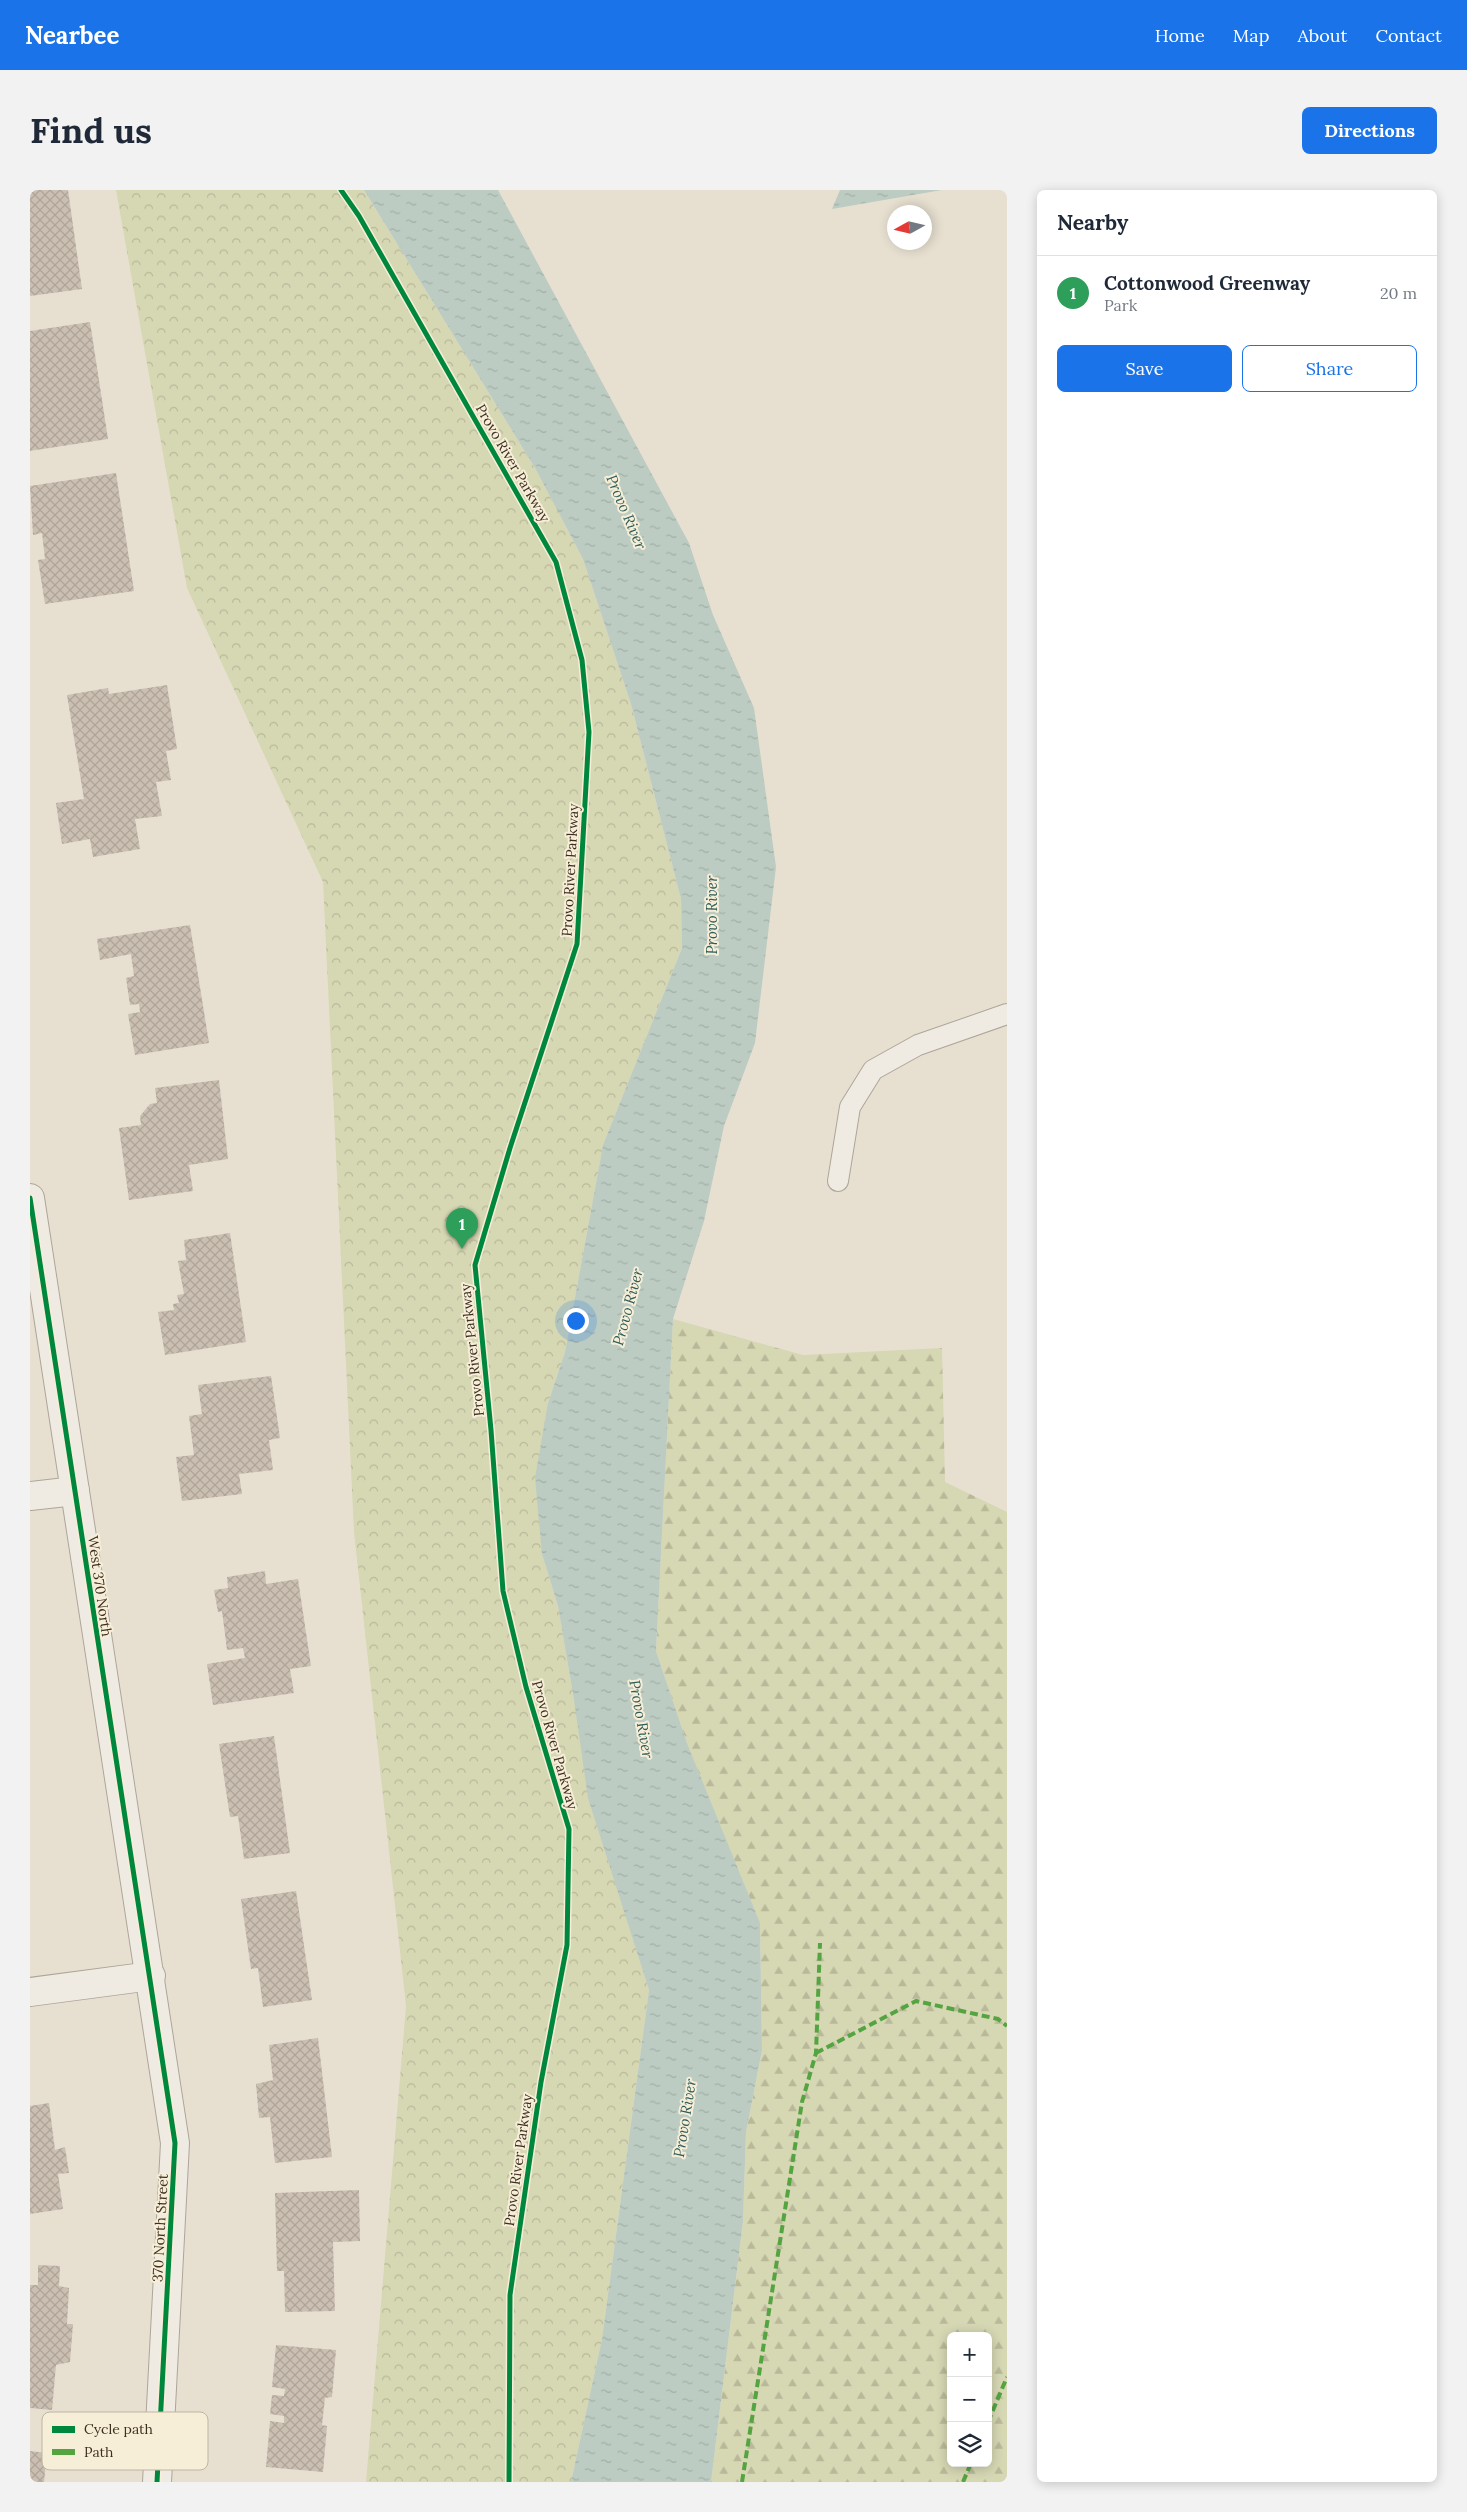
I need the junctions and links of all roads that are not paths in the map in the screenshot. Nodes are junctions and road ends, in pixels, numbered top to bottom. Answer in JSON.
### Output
{"nodes":[{"id":1,"x":1007,"y":1014,"type":"edge"},
{"id":2,"x":838,"y":1182,"type":"dead end"},
{"id":3,"x":30,"y":1198,"type":"edge"},
{"id":4,"x":74,"y":1491,"type":"junction"},
{"id":5,"x":30,"y":1496,"type":"edge"},
{"id":6,"x":150,"y":1976,"type":"junction"},
{"id":7,"x":30,"y":1992,"type":"edge"},
{"id":8,"x":161,"y":2412,"type":"edge"}],
"edges":[{"from":1,"to":2,"type":"lane"},
{"from":3,"to":4,"type":"street","name":"West 370 North"},
{"from":4,"to":5,"type":"street"},
{"from":4,"to":6,"type":"street","name":"West 370 North"},
{"from":6,"to":7,"type":"street"},
{"from":6,"to":8,"type":"street","name":"370 North Street"}]}
